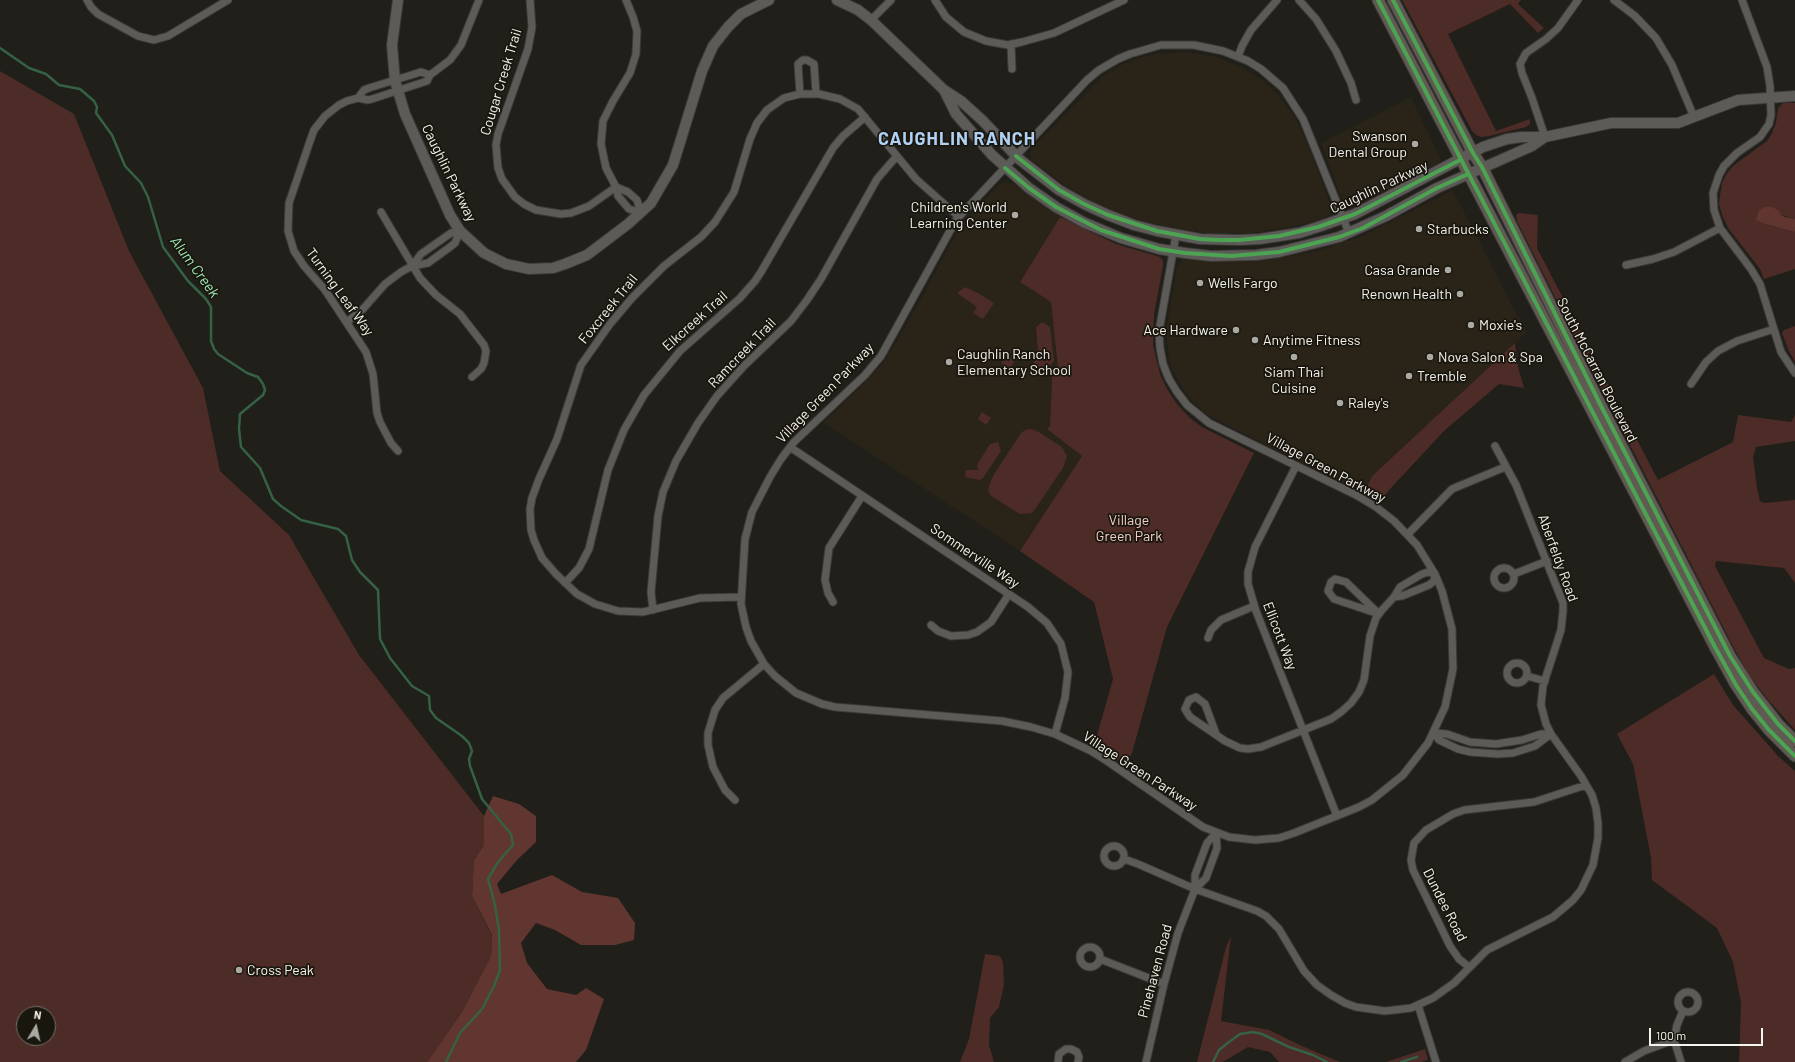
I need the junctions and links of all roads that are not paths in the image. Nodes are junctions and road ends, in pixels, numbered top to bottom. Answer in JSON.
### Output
{"nodes":[{"id":1,"x":87,"y":0,"type":"edge"},
{"id":2,"x":228,"y":0,"type":"edge"},
{"id":3,"x":398,"y":0,"type":"edge"},
{"id":4,"x":479,"y":0,"type":"edge"},
{"id":5,"x":530,"y":0,"type":"edge"},
{"id":6,"x":626,"y":0,"type":"edge"},
{"id":7,"x":769,"y":0,"type":"edge"},
{"id":8,"x":836,"y":0,"type":"edge"},
{"id":9,"x":892,"y":0,"type":"edge"},
{"id":10,"x":935,"y":0,"type":"edge"},
{"id":11,"x":1124,"y":0,"type":"edge"},
{"id":12,"x":1278,"y":0,"type":"edge"},
{"id":13,"x":1299,"y":0,"type":"edge"},
{"id":14,"x":1378,"y":0,"type":"edge"},
{"id":15,"x":1393,"y":0,"type":"edge"},
{"id":16,"x":1578,"y":0,"type":"edge"},
{"id":17,"x":1614,"y":0,"type":"edge"},
{"id":18,"x":1742,"y":0,"type":"edge"},
{"id":19,"x":871,"y":20,"type":"junction"},
{"id":20,"x":1011,"y":44,"type":"junction"},
{"id":21,"x":1238,"y":57,"type":"junction"},
{"id":22,"x":1012,"y":69,"type":"dead end"},
{"id":23,"x":430,"y":75,"type":"junction"},
{"id":24,"x":395,"y":80,"type":"junction"},
{"id":25,"x":944,"y":90,"type":"junction"},
{"id":26,"x":398,"y":92,"type":"junction"},
{"id":27,"x":816,"y":93,"type":"junction"},
{"id":28,"x":800,"y":94,"type":"junction"},
{"id":29,"x":1795,"y":96,"type":"edge"},
{"id":30,"x":1771,"y":97,"type":"junction"},
{"id":31,"x":358,"y":98,"type":"junction"},
{"id":32,"x":1356,"y":100,"type":"dead end"},
{"id":33,"x":865,"y":117,"type":"junction"},
{"id":34,"x":1694,"y":117,"type":"junction"},
{"id":35,"x":1545,"y":137,"type":"junction"},
{"id":36,"x":1473,"y":153,"type":"junction"},
{"id":37,"x":1016,"y":156,"type":"junction"},
{"id":38,"x":896,"y":157,"type":"junction"},
{"id":39,"x":1460,"y":160,"type":"junction"},
{"id":40,"x":1482,"y":167,"type":"junction"},
{"id":41,"x":1005,"y":168,"type":"junction"},
{"id":42,"x":1468,"y":174,"type":"junction"},
{"id":43,"x":616,"y":187,"type":"junction"},
{"id":44,"x":381,"y":212,"type":"dead end"},
{"id":45,"x":641,"y":213,"type":"junction"},
{"id":46,"x":959,"y":217,"type":"junction"},
{"id":47,"x":1343,"y":218,"type":"junction"},
{"id":48,"x":1720,"y":228,"type":"junction"},
{"id":49,"x":460,"y":231,"type":"junction"},
{"id":50,"x":1349,"y":233,"type":"junction"},
{"id":51,"x":1176,"y":235,"type":"junction"},
{"id":52,"x":1172,"y":251,"type":"junction"},
{"id":53,"x":1626,"y":265,"type":"dead end"},
{"id":54,"x":412,"y":266,"type":"junction"},
{"id":55,"x":347,"y":322,"type":"junction"},
{"id":56,"x":1774,"y":329,"type":"junction"},
{"id":57,"x":1795,"y":373,"type":"edge"},
{"id":58,"x":472,"y":377,"type":"dead end"},
{"id":59,"x":1691,"y":384,"type":"dead end"},
{"id":60,"x":1495,"y":446,"type":"dead end"},
{"id":61,"x":790,"y":447,"type":"junction"},
{"id":62,"x":398,"y":451,"type":"dead end"},
{"id":63,"x":1296,"y":466,"type":"junction"},
{"id":64,"x":1505,"y":467,"type":"junction"},
{"id":65,"x":862,"y":496,"type":"junction"},
{"id":66,"x":1408,"y":534,"type":"junction"},
{"id":67,"x":1547,"y":562,"type":"junction"},
{"id":68,"x":1435,"y":574,"type":"junction"},
{"id":69,"x":1514,"y":574,"type":"dead end"},
{"id":70,"x":565,"y":583,"type":"junction"},
{"id":71,"x":1009,"y":594,"type":"junction"},
{"id":72,"x":742,"y":597,"type":"junction"},
{"id":73,"x":1394,"y":597,"type":"junction"},
{"id":74,"x":832,"y":602,"type":"dead end"},
{"id":75,"x":1254,"y":606,"type":"junction"},
{"id":76,"x":653,"y":610,"type":"junction"},
{"id":77,"x":1379,"y":614,"type":"junction"},
{"id":78,"x":931,"y":625,"type":"dead end"},
{"id":79,"x":1208,"y":638,"type":"dead end"},
{"id":80,"x":764,"y":664,"type":"junction"},
{"id":81,"x":1527,"y":676,"type":"dead end"},
{"id":82,"x":1545,"y":681,"type":"junction"},
{"id":83,"x":1303,"y":730,"type":"junction"},
{"id":84,"x":1434,"y":733,"type":"junction"},
{"id":85,"x":1055,"y":734,"type":"junction"},
{"id":86,"x":1216,"y":734,"type":"junction"},
{"id":87,"x":1551,"y":734,"type":"junction"},
{"id":88,"x":1795,"y":741,"type":"edge"},
{"id":89,"x":1795,"y":756,"type":"edge"},
{"id":90,"x":1586,"y":785,"type":"junction"},
{"id":91,"x":735,"y":800,"type":"dead end"},
{"id":92,"x":1337,"y":816,"type":"junction"},
{"id":93,"x":1216,"y":833,"type":"junction"},
{"id":94,"x":1124,"y":859,"type":"dead end"},
{"id":95,"x":1195,"y":889,"type":"junction"},
{"id":96,"x":1100,"y":959,"type":"dead end"},
{"id":97,"x":1469,"y":967,"type":"junction"},
{"id":98,"x":1164,"y":984,"type":"junction"},
{"id":99,"x":1418,"y":1005,"type":"junction"},
{"id":100,"x":1683,"y":1011,"type":"dead end"},
{"id":101,"x":1674,"y":1040,"type":"junction"},
{"id":102,"x":1080,"y":1061,"type":"edge"},
{"id":103,"x":1058,"y":1062,"type":"edge"},
{"id":104,"x":1146,"y":1062,"type":"edge"},
{"id":105,"x":1436,"y":1062,"type":"edge"},
{"id":106,"x":1625,"y":1062,"type":"edge"},
{"id":107,"x":1681,"y":1062,"type":"edge"}],
"edges":[{"from":1,"to":2,"type":"street"},
{"from":3,"to":24,"type":"street","name":"Caughlin Parkway"},
{"from":4,"to":23,"type":"street","name":"Turning Leaf Way"},
{"from":5,"to":43,"type":"street","name":"Cougar Creek Trail"},
{"from":6,"to":43,"type":"street"},
{"from":7,"to":45,"type":"street","name":"Caughlin Parkway"},
{"from":8,"to":19,"type":"street","name":"Caughlin Parkway"},
{"from":9,"to":19,"type":"street"},
{"from":10,"to":20,"type":"street"},
{"from":11,"to":20,"type":"street"},
{"from":12,"to":21,"type":"street"},
{"from":13,"to":32,"type":"street"},
{"from":14,"to":39,"type":"main road","name":"South McCarran Boulevard"},
{"from":15,"to":36,"type":"main road","name":"South McCarran Boulevard"},
{"from":16,"to":35,"type":"street"},
{"from":17,"to":34,"type":"street"},
{"from":18,"to":30,"type":"street"},
{"from":19,"to":25,"type":"street","name":"Caughlin Parkway"},
{"from":20,"to":22,"type":"street"},
{"from":21,"to":37,"type":"street","name":"Village Green Parkway"},
{"from":21,"to":47,"type":"street","name":"Village Green Parkway"},
{"from":23,"to":24,"type":"street","name":"Turning Leaf Way"},
{"from":23,"to":26,"type":"street","name":"Turning Leaf Way"},
{"from":24,"to":26,"type":"street","name":"Caughlin Parkway"},
{"from":24,"to":31,"type":"street","name":"Turning Leaf Way"},
{"from":25,"to":37,"type":"street","name":"Caughlin Parkway"},
{"from":25,"to":41,"type":"street","name":"Caughlin Parkway"},
{"from":26,"to":31,"type":"street","name":"Turning Leaf Way"},
{"from":26,"to":49,"type":"street","name":"Caughlin Parkway"},
{"from":27,"to":28,"type":"street","name":"Foxcreek Trail"},
{"from":27,"to":28,"type":"street"},
{"from":27,"to":33,"type":"street","name":"Foxcreek Trail"},
{"from":28,"to":70,"type":"street","name":"Foxcreek Trail"},
{"from":29,"to":30,"type":"street"},
{"from":30,"to":34,"type":"street"},
{"from":30,"to":48,"type":"street"},
{"from":31,"to":55,"type":"street","name":"Turning Leaf Way"},
{"from":33,"to":38,"type":"street","name":"Foxcreek Trail"},
{"from":33,"to":70,"type":"street","name":"Elkcreek Trail"},
{"from":34,"to":35,"type":"street"},
{"from":35,"to":36,"type":"street","name":"Caughlin Parkway"},
{"from":35,"to":40,"type":"street","name":"Caughlin Parkway"},
{"from":36,"to":39,"type":"street","name":"Caughlin Parkway"},
{"from":36,"to":40,"type":"main road","name":"South McCarran Boulevard"},
{"from":37,"to":41,"type":"street","name":"Village Green Parkway"},
{"from":37,"to":51,"type":"street","name":"Caughlin Parkway"},
{"from":38,"to":46,"type":"street","name":"Foxcreek Trail"},
{"from":38,"to":76,"type":"street","name":"Ramcreek Trail"},
{"from":39,"to":42,"type":"main road","name":"South McCarran Boulevard"},
{"from":39,"to":47,"type":"street","name":"Caughlin Parkway"},
{"from":40,"to":42,"type":"street","name":"Caughlin Parkway"},
{"from":40,"to":88,"type":"main road","name":"South McCarran Boulevard"},
{"from":41,"to":46,"type":"street","name":"Village Green Parkway"},
{"from":41,"to":52,"type":"street","name":"Caughlin Parkway"},
{"from":42,"to":50,"type":"street","name":"Caughlin Parkway"},
{"from":42,"to":89,"type":"main road","name":"South McCarran Boulevard"},
{"from":43,"to":45,"type":"street"},
{"from":43,"to":45,"type":"street"},
{"from":44,"to":54,"type":"street"},
{"from":45,"to":49,"type":"street","name":"Caughlin Parkway"},
{"from":46,"to":61,"type":"street","name":"Village Green Parkway"},
{"from":47,"to":50,"type":"street","name":"Village Green Parkway"},
{"from":47,"to":51,"type":"street","name":"Caughlin Parkway"},
{"from":48,"to":53,"type":"street"},
{"from":48,"to":56,"type":"street"},
{"from":49,"to":54,"type":"street"},
{"from":49,"to":54,"type":"street"},
{"from":50,"to":52,"type":"street","name":"Caughlin Parkway"},
{"from":51,"to":52,"type":"street","name":"Village Green Parkway"},
{"from":52,"to":63,"type":"street","name":"Village Green Parkway"},
{"from":54,"to":55,"type":"street"},
{"from":54,"to":58,"type":"street"},
{"from":55,"to":62,"type":"street","name":"Turning Leaf Way"},
{"from":56,"to":57,"type":"street"},
{"from":56,"to":59,"type":"street"},
{"from":60,"to":64,"type":"street","name":"Aberfeldy Road"},
{"from":61,"to":65,"type":"street","name":"Sommerville Way"},
{"from":61,"to":72,"type":"street","name":"Village Green Parkway"},
{"from":63,"to":66,"type":"street","name":"Village Green Parkway"},
{"from":63,"to":75,"type":"street","name":"Ellicott Way"},
{"from":64,"to":66,"type":"street"},
{"from":64,"to":67,"type":"street","name":"Aberfeldy Road"},
{"from":65,"to":71,"type":"street","name":"Sommerville Way"},
{"from":65,"to":74,"type":"street"},
{"from":66,"to":68,"type":"street","name":"Village Green Parkway"},
{"from":67,"to":69,"type":"street"},
{"from":67,"to":82,"type":"street","name":"Aberfeldy Road"},
{"from":68,"to":73,"type":"street"},
{"from":68,"to":73,"type":"street"},
{"from":68,"to":84,"type":"street","name":"Village Green Parkway"},
{"from":70,"to":76,"type":"street","name":"Foxcreek Trail"},
{"from":71,"to":78,"type":"street"},
{"from":71,"to":85,"type":"street","name":"Sommerville Way"},
{"from":72,"to":76,"type":"street","name":"Foxcreek Trail"},
{"from":72,"to":80,"type":"street","name":"Village Green Parkway"},
{"from":73,"to":77,"type":"street"},
{"from":75,"to":79,"type":"street"},
{"from":75,"to":83,"type":"street","name":"Ellicott Way"},
{"from":77,"to":77,"type":"street"},
{"from":77,"to":83,"type":"street"},
{"from":80,"to":85,"type":"street","name":"Village Green Parkway"},
{"from":80,"to":91,"type":"street"},
{"from":81,"to":82,"type":"street"},
{"from":82,"to":87,"type":"street","name":"Aberfeldy Road"},
{"from":83,"to":86,"type":"street"},
{"from":83,"to":92,"type":"street","name":"Ellicott Way"},
{"from":84,"to":87,"type":"street"},
{"from":84,"to":87,"type":"street"},
{"from":84,"to":92,"type":"street","name":"Village Green Parkway"},
{"from":85,"to":93,"type":"street","name":"Village Green Parkway"},
{"from":86,"to":86,"type":"street"},
{"from":87,"to":90,"type":"street","name":"Aberfeldy Road"},
{"from":90,"to":97,"type":"street","name":"Aberfeldy Road"},
{"from":90,"to":97,"type":"street","name":"Dundee Road"},
{"from":92,"to":93,"type":"street","name":"Village Green Parkway"},
{"from":93,"to":95,"type":"street","name":"Pinehaven Road"},
{"from":93,"to":95,"type":"street","name":"Pinehaven Road"},
{"from":94,"to":95,"type":"street","name":"Aberfeldy Road"},
{"from":95,"to":98,"type":"street","name":"Pinehaven Road"},
{"from":95,"to":99,"type":"street","name":"Aberfeldy Road"},
{"from":96,"to":98,"type":"street"},
{"from":97,"to":99,"type":"street","name":"Aberfeldy Road"},
{"from":98,"to":104,"type":"street","name":"Pinehaven Road"},
{"from":99,"to":105,"type":"street"},
{"from":100,"to":101,"type":"street"},
{"from":101,"to":106,"type":"street"},
{"from":101,"to":107,"type":"street"},
{"from":102,"to":103,"type":"street"}]}
